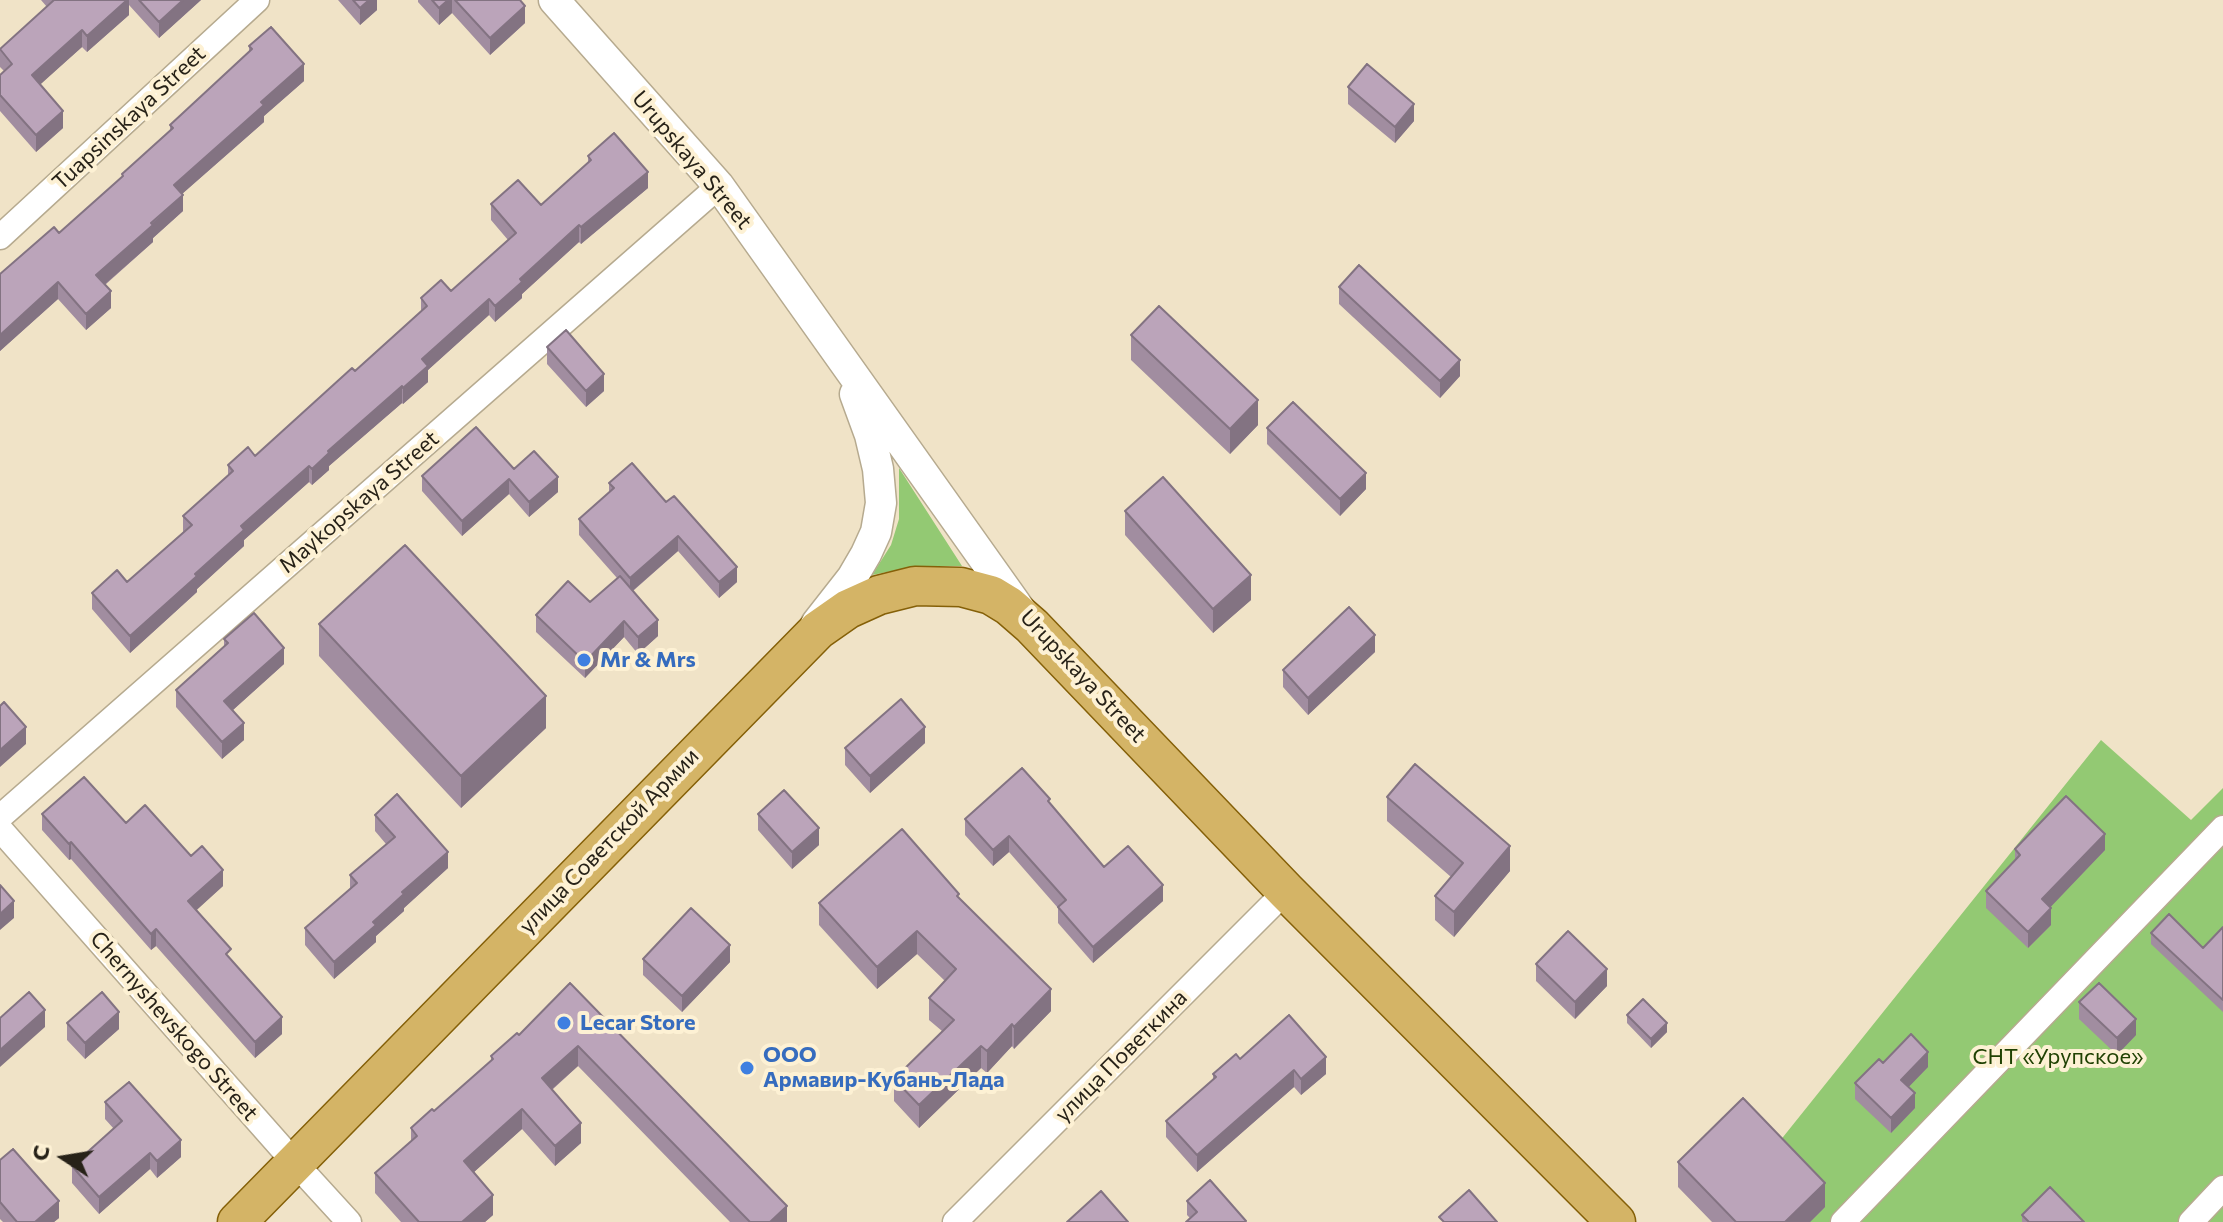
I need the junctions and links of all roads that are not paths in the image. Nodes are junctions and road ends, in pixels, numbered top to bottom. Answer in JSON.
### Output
{"nodes":[{"id":1,"x":257,"y":0,"type":"edge"},
{"id":2,"x":554,"y":0,"type":"edge"},
{"id":3,"x":719,"y":186,"type":"junction"},
{"id":4,"x":0,"y":237,"type":"edge"},
{"id":5,"x":835,"y":348,"type":"junction"},
{"id":6,"x":1032,"y":626,"type":"junction"},
{"id":7,"x":785,"y":663,"type":"junction"},
{"id":8,"x":0,"y":817,"type":"edge"},
{"id":9,"x":2223,"y":828,"type":"edge"},
{"id":10,"x":0,"y":829,"type":"edge"},
{"id":11,"x":1286,"y":891,"type":"junction"},
{"id":12,"x":295,"y":1163,"type":"junction"},
{"id":13,"x":2223,"y":1188,"type":"edge"},
{"id":14,"x":237,"y":1222,"type":"edge"},
{"id":15,"x":349,"y":1222,"type":"edge"},
{"id":16,"x":955,"y":1222,"type":"edge"},
{"id":17,"x":1616,"y":1222,"type":"edge"},
{"id":18,"x":1843,"y":1222,"type":"edge"},
{"id":19,"x":2191,"y":1222,"type":"edge"}],
"edges":[{"from":1,"to":4,"type":"street","name":"Tuapsinskaya Street"},
{"from":2,"to":3,"type":"street","name":"Urupskaya Street"},
{"from":3,"to":5,"type":"street","name":"Urupskaya Street"},
{"from":3,"to":8,"type":"street","name":"Maykopskaya Street"},
{"from":5,"to":6,"type":"street","name":"Urupskaya Street"},
{"from":5,"to":7,"type":"street"},
{"from":6,"to":7,"type":"main road","name":"улица Советской Армии"},
{"from":6,"to":11,"type":"main road","name":"Urupskaya Street"},
{"from":7,"to":12,"type":"main road","name":"улица Советской Армии"},
{"from":9,"to":18,"type":"street"},
{"from":10,"to":12,"type":"street","name":"Chernyshevskogo Street"},
{"from":11,"to":16,"type":"street","name":"улица Поветкина"},
{"from":11,"to":17,"type":"main road","name":"Urupskaya Street"},
{"from":12,"to":14,"type":"main road","name":"улица Советской Армии"},
{"from":12,"to":15,"type":"street","name":"Chernyshevskogo Street"},
{"from":13,"to":19,"type":"street"}]}
